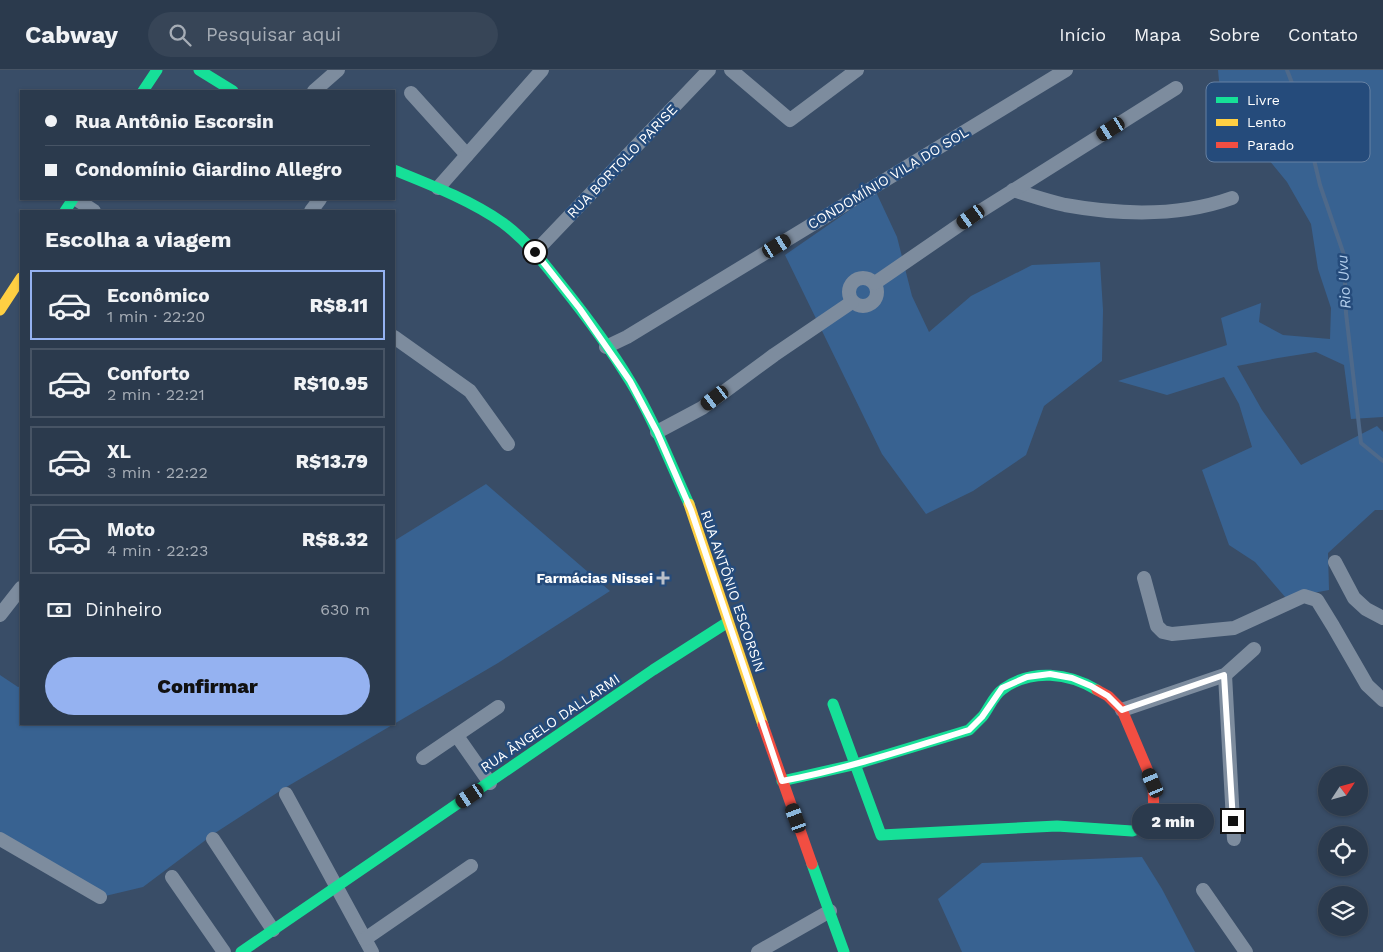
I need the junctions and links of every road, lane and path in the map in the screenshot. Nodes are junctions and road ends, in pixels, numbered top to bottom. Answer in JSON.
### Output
{"nodes":[{"id":1,"x":157,"y":70,"type":"edge"},
{"id":2,"x":199,"y":70,"type":"edge"},
{"id":3,"x":338,"y":70,"type":"edge"},
{"id":4,"x":542,"y":70,"type":"edge"},
{"id":5,"x":709,"y":70,"type":"edge"},
{"id":6,"x":732,"y":70,"type":"edge"},
{"id":7,"x":857,"y":70,"type":"edge"},
{"id":8,"x":1066,"y":70,"type":"edge"},
{"id":9,"x":1176,"y":88,"type":"dead end"},
{"id":10,"x":144,"y":90,"type":"edge"},
{"id":11,"x":231,"y":90,"type":"edge"},
{"id":12,"x":315,"y":90,"type":"edge"},
{"id":13,"x":411,"y":93,"type":"dead end"},
{"id":14,"x":467,"y":155,"type":"junction"},
{"id":15,"x":395,"y":170,"type":"edge"},
{"id":16,"x":438,"y":188,"type":"junction"},
{"id":17,"x":1013,"y":190,"type":"junction"},
{"id":18,"x":1232,"y":198,"type":"dead end"},
{"id":19,"x":74,"y":200,"type":"edge"},
{"id":20,"x":77,"y":200,"type":"edge"},
{"id":21,"x":319,"y":200,"type":"edge"},
{"id":22,"x":66,"y":210,"type":"edge"},
{"id":23,"x":92,"y":210,"type":"edge"},
{"id":24,"x":311,"y":210,"type":"edge"},
{"id":25,"x":535,"y":252,"type":"junction"},
{"id":26,"x":20,"y":280,"type":"edge"},
{"id":27,"x":0,"y":310,"type":"edge"},
{"id":28,"x":395,"y":338,"type":"edge"},
{"id":29,"x":606,"y":347,"type":"junction"},
{"id":30,"x":657,"y":432,"type":"junction"},
{"id":31,"x":508,"y":444,"type":"dead end"},
{"id":32,"x":1335,"y":562,"type":"dead end"},
{"id":33,"x":1144,"y":578,"type":"dead end"},
{"id":34,"x":20,"y":589,"type":"edge"},
{"id":35,"x":0,"y":616,"type":"edge"},
{"id":36,"x":1383,"y":618,"type":"edge"},
{"id":37,"x":728,"y":622,"type":"junction"},
{"id":38,"x":1254,"y":649,"type":"dead end"},
{"id":39,"x":1224,"y":675,"type":"junction"},
{"id":40,"x":1383,"y":700,"type":"edge"},
{"id":41,"x":833,"y":704,"type":"dead end"},
{"id":42,"x":498,"y":707,"type":"dead end"},
{"id":43,"x":1122,"y":710,"type":"junction"},
{"id":44,"x":456,"y":736,"type":"junction"},
{"id":45,"x":423,"y":758,"type":"dead end"},
{"id":46,"x":855,"y":765,"type":"junction"},
{"id":47,"x":782,"y":781,"type":"junction"},
{"id":48,"x":490,"y":782,"type":"junction"},
{"id":49,"x":286,"y":794,"type":"dead end"},
{"id":50,"x":213,"y":839,"type":"dead end"},
{"id":51,"x":1234,"y":839,"type":"dead end"},
{"id":52,"x":4,"y":841,"type":"edge"},
{"id":53,"x":0,"y":855,"type":"edge"},
{"id":54,"x":471,"y":866,"type":"dead end"},
{"id":55,"x":172,"y":877,"type":"dead end"},
{"id":56,"x":336,"y":886,"type":"junction"},
{"id":57,"x":1203,"y":890,"type":"dead end"},
{"id":58,"x":100,"y":897,"type":"dead end"},
{"id":59,"x":830,"y":911,"type":"junction"},
{"id":60,"x":273,"y":930,"type":"junction"},
{"id":61,"x":365,"y":939,"type":"junction"},
{"id":62,"x":224,"y":952,"type":"edge"},
{"id":63,"x":241,"y":952,"type":"edge"},
{"id":64,"x":372,"y":952,"type":"edge"},
{"id":65,"x":758,"y":952,"type":"edge"},
{"id":66,"x":844,"y":952,"type":"edge"},
{"id":67,"x":1246,"y":952,"type":"edge"}],
"edges":[{"from":1,"to":10,"type":"street"},
{"from":2,"to":11,"type":"street"},
{"from":3,"to":12,"type":"street"},
{"from":4,"to":14,"type":"street"},
{"from":5,"to":25,"type":"street","name":"RUA BORTOLO PARISE"},
{"from":6,"to":7,"type":"street"},
{"from":8,"to":29,"type":"street","name":"CONDOMÍNIO VILA DO SOL"},
{"from":9,"to":17,"type":"street"},
{"from":13,"to":14,"type":"street"},
{"from":14,"to":16,"type":"street"},
{"from":15,"to":16,"type":"street","name":"RUA ANTÔNIO ESCORSIN"},
{"from":16,"to":25,"type":"street","name":"RUA ANTÔNIO ESCORSIN"},
{"from":17,"to":18,"type":"street"},
{"from":17,"to":30,"type":"street"},
{"from":19,"to":22,"type":"street"},
{"from":20,"to":23,"type":"street"},
{"from":21,"to":24,"type":"street"},
{"from":25,"to":29,"type":"street","name":"RUA ANTÔNIO ESCORSIN"},
{"from":26,"to":27,"type":"street"},
{"from":28,"to":31,"type":"street"},
{"from":29,"to":30,"type":"street","name":"RUA ANTÔNIO ESCORSIN"},
{"from":30,"to":37,"type":"street","name":"RUA ANTÔNIO ESCORSIN"},
{"from":32,"to":36,"type":"street"},
{"from":33,"to":40,"type":"street"},
{"from":34,"to":35,"type":"street"},
{"from":37,"to":47,"type":"street","name":"RUA ANTÔNIO ESCORSIN"},
{"from":37,"to":48,"type":"street","name":"RUA ÂNGELO DALLARMI"},
{"from":38,"to":39,"type":"street"},
{"from":39,"to":43,"type":"street"},
{"from":39,"to":51,"type":"street"},
{"from":41,"to":46,"type":"street"},
{"from":42,"to":44,"type":"street"},
{"from":43,"to":46,"type":"street"},
{"from":43,"to":46,"type":"street"},
{"from":44,"to":45,"type":"street"},
{"from":44,"to":48,"type":"street"},
{"from":46,"to":47,"type":"street"},
{"from":47,"to":59,"type":"street","name":"RUA ANTÔNIO ESCORSIN"},
{"from":48,"to":56,"type":"street","name":"RUA ÂNGELO DALLARMI"},
{"from":49,"to":56,"type":"street"},
{"from":50,"to":60,"type":"street"},
{"from":52,"to":53,"type":"street"},
{"from":52,"to":58,"type":"street"},
{"from":54,"to":61,"type":"street"},
{"from":55,"to":62,"type":"street"},
{"from":56,"to":60,"type":"street","name":"RUA ÂNGELO DALLARMI"},
{"from":56,"to":61,"type":"street"},
{"from":57,"to":67,"type":"street"},
{"from":59,"to":65,"type":"street"},
{"from":59,"to":66,"type":"street","name":"RUA ANTÔNIO ESCORSIN"},
{"from":60,"to":63,"type":"street","name":"RUA ÂNGELO DALLARMI"},
{"from":61,"to":64,"type":"street"}]}
